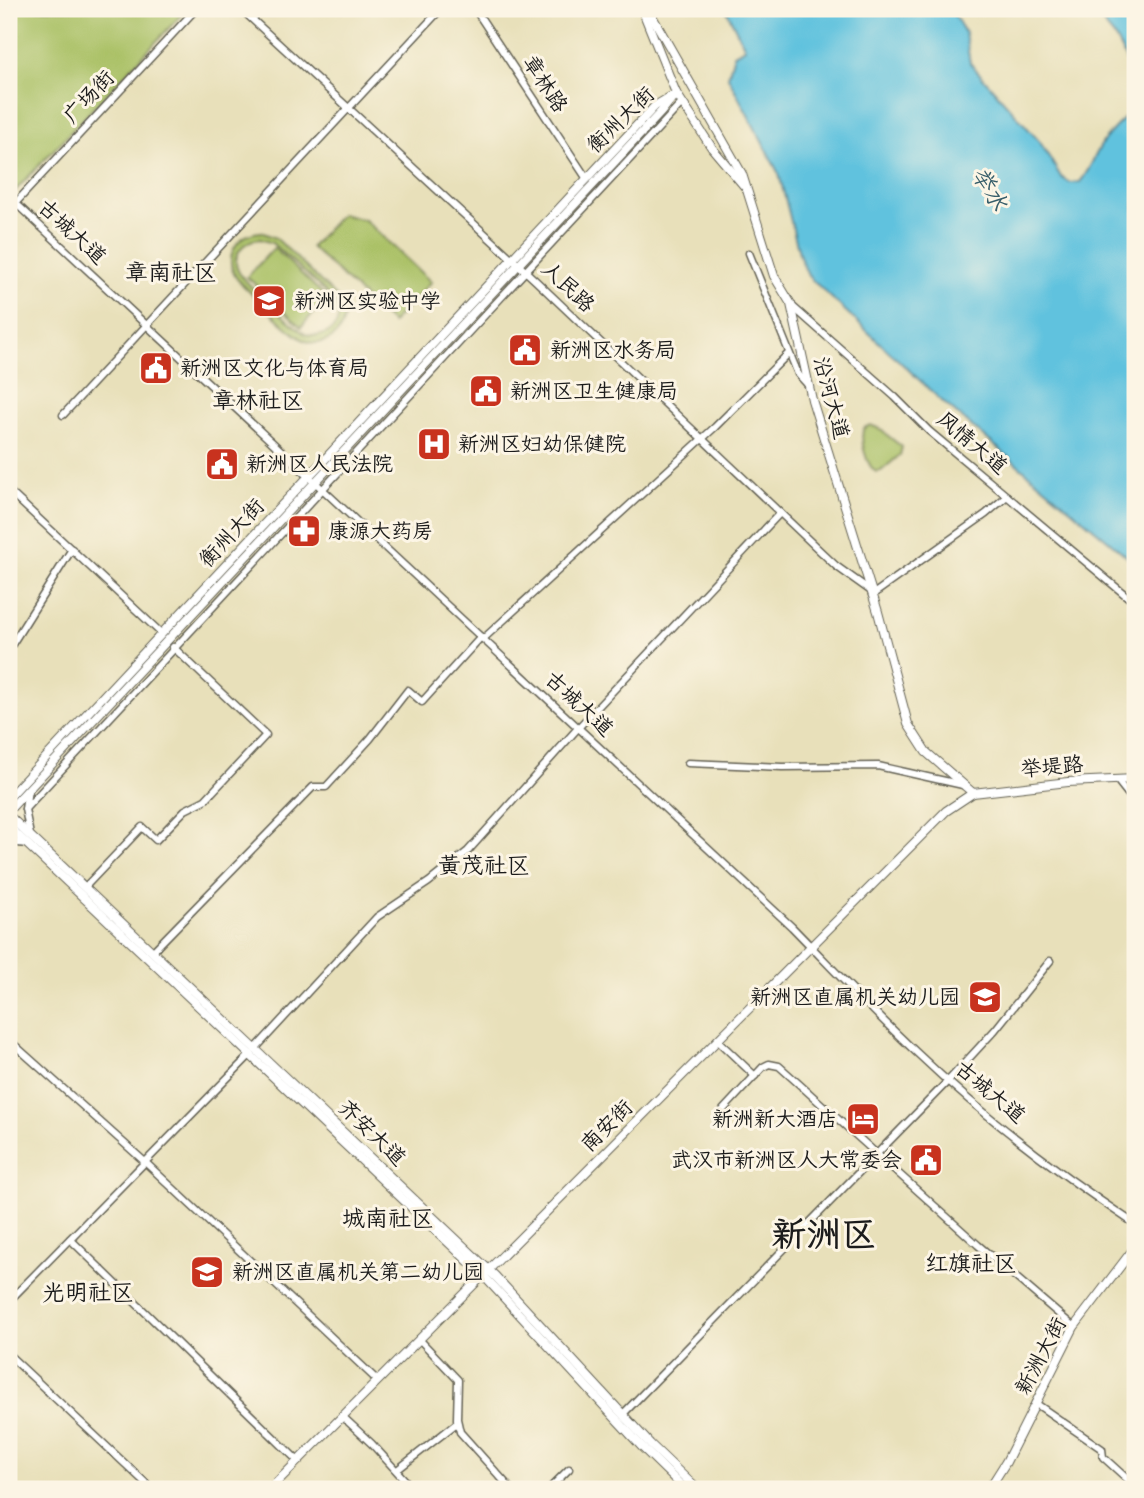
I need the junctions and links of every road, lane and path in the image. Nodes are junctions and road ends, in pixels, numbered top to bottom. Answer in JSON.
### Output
{"nodes":[{"id":1,"x":196,"y":9,"type":"edge"},
{"id":2,"x":241,"y":9,"type":"edge"},
{"id":3,"x":440,"y":9,"type":"edge"},
{"id":4,"x":475,"y":9,"type":"edge"},
{"id":5,"x":642,"y":9,"type":"edge"},
{"id":6,"x":648,"y":9,"type":"edge"},
{"id":7,"x":676,"y":93,"type":"junction"},
{"id":8,"x":682,"y":103,"type":"junction"},
{"id":9,"x":348,"y":108,"type":"junction"},
{"id":10,"x":587,"y":179,"type":"junction"},
{"id":11,"x":747,"y":189,"type":"junction"},
{"id":12,"x":9,"y":197,"type":"edge"},
{"id":13,"x":15,"y":203,"type":"junction"},
{"id":14,"x":9,"y":210,"type":"edge"},
{"id":15,"x":748,"y":253,"type":"dead end"},
{"id":16,"x":515,"y":261,"type":"junction"},
{"id":17,"x":526,"y":271,"type":"junction"},
{"id":18,"x":790,"y":304,"type":"junction"},
{"id":19,"x":146,"y":325,"type":"junction"},
{"id":20,"x":789,"y":353,"type":"junction"},
{"id":21,"x":808,"y":385,"type":"junction"},
{"id":22,"x":63,"y":415,"type":"dead end"},
{"id":23,"x":703,"y":439,"type":"junction"},
{"id":24,"x":312,"y":479,"type":"junction"},
{"id":25,"x":323,"y":489,"type":"junction"},
{"id":26,"x":9,"y":491,"type":"edge"},
{"id":27,"x":1007,"y":496,"type":"junction"},
{"id":28,"x":780,"y":513,"type":"junction"},
{"id":29,"x":72,"y":549,"type":"junction"},
{"id":30,"x":871,"y":593,"type":"junction"},
{"id":31,"x":1135,"y":603,"type":"edge"},
{"id":32,"x":164,"y":637,"type":"junction"},
{"id":33,"x":482,"y":638,"type":"junction"},
{"id":34,"x":9,"y":649,"type":"edge"},
{"id":35,"x":174,"y":649,"type":"junction"},
{"id":36,"x":578,"y":728,"type":"junction"},
{"id":37,"x":688,"y":763,"type":"dead end"},
{"id":38,"x":1135,"y":779,"type":"edge"},
{"id":39,"x":1118,"y":780,"type":"junction"},
{"id":40,"x":964,"y":785,"type":"junction"},
{"id":41,"x":29,"y":788,"type":"junction"},
{"id":42,"x":13,"y":789,"type":"edge"},
{"id":43,"x":973,"y":793,"type":"junction"},
{"id":44,"x":9,"y":797,"type":"edge"},
{"id":45,"x":1135,"y":803,"type":"edge"},
{"id":46,"x":25,"y":809,"type":"junction"},
{"id":47,"x":9,"y":810,"type":"edge"},
{"id":48,"x":9,"y":816,"type":"edge"},
{"id":49,"x":9,"y":827,"type":"edge"},
{"id":50,"x":29,"y":840,"type":"junction"},
{"id":51,"x":9,"y":842,"type":"edge"},
{"id":52,"x":85,"y":887,"type":"junction"},
{"id":53,"x":810,"y":946,"type":"junction"},
{"id":54,"x":153,"y":951,"type":"junction"},
{"id":55,"x":1050,"y":961,"type":"dead end"},
{"id":56,"x":9,"y":1040,"type":"edge"},
{"id":57,"x":717,"y":1040,"type":"junction"},
{"id":58,"x":254,"y":1051,"type":"junction"},
{"id":59,"x":755,"y":1076,"type":"junction"},
{"id":60,"x":948,"y":1081,"type":"junction"},
{"id":61,"x":723,"y":1110,"type":"dead end"},
{"id":62,"x":876,"y":1155,"type":"junction"},
{"id":63,"x":145,"y":1162,"type":"junction"},
{"id":64,"x":1135,"y":1224,"type":"edge"},
{"id":65,"x":70,"y":1239,"type":"junction"},
{"id":66,"x":1135,"y":1247,"type":"edge"},
{"id":67,"x":486,"y":1272,"type":"junction"},
{"id":68,"x":9,"y":1301,"type":"edge"},
{"id":69,"x":1074,"y":1327,"type":"junction"},
{"id":70,"x":419,"y":1339,"type":"junction"},
{"id":71,"x":9,"y":1356,"type":"edge"},
{"id":72,"x":378,"y":1381,"type":"junction"},
{"id":73,"x":1035,"y":1404,"type":"junction"},
{"id":74,"x":623,"y":1414,"type":"junction"},
{"id":75,"x":342,"y":1416,"type":"junction"},
{"id":76,"x":457,"y":1423,"type":"junction"},
{"id":77,"x":298,"y":1461,"type":"junction"},
{"id":78,"x":569,"y":1469,"type":"dead end"},
{"id":79,"x":397,"y":1470,"type":"junction"},
{"id":80,"x":1135,"y":1486,"type":"edge"},
{"id":81,"x":152,"y":1489,"type":"edge"},
{"id":82,"x":270,"y":1489,"type":"edge"},
{"id":83,"x":413,"y":1489,"type":"edge"},
{"id":84,"x":511,"y":1489,"type":"edge"},
{"id":85,"x":549,"y":1489,"type":"edge"},
{"id":86,"x":685,"y":1489,"type":"edge"},
{"id":87,"x":697,"y":1489,"type":"edge"},
{"id":88,"x":989,"y":1489,"type":"edge"}],
"edges":[{"from":1,"to":13,"type":"street","name":"广场街"},
{"from":2,"to":9,"type":"street","name":"人民路"},
{"from":3,"to":9,"type":"street"},
{"from":4,"to":10,"type":"street","name":"章林路"},
{"from":5,"to":7,"type":"main road"},
{"from":6,"to":11,"type":"main road","name":"沿河大道"},
{"from":7,"to":8,"type":"main road"},
{"from":7,"to":10,"type":"main road","name":"衡州大街"},
{"from":7,"to":16,"type":"main road","name":"衡州大街"},
{"from":8,"to":11,"type":"main road"},
{"from":8,"to":17,"type":"street"},
{"from":9,"to":16,"type":"street","name":"人民路"},
{"from":9,"to":19,"type":"street"},
{"from":10,"to":16,"type":"main road","name":"衡州大街"},
{"from":11,"to":18,"type":"main road","name":"沿河大道"},
{"from":12,"to":13,"type":"street","name":"古城大道"},
{"from":13,"to":14,"type":"street","name":"广场街"},
{"from":13,"to":19,"type":"street","name":"古城大道"},
{"from":15,"to":20,"type":"street"},
{"from":16,"to":17,"type":"street","name":"人民路"},
{"from":16,"to":24,"type":"main road","name":"衡州大街"},
{"from":17,"to":23,"type":"street","name":"人民路"},
{"from":17,"to":25,"type":"street"},
{"from":18,"to":21,"type":"main road","name":"沿河大道"},
{"from":18,"to":27,"type":"street","name":"风情大道"},
{"from":19,"to":22,"type":"street"},
{"from":19,"to":24,"type":"street","name":"古城大道"},
{"from":20,"to":21,"type":"street"},
{"from":20,"to":23,"type":"street"},
{"from":21,"to":30,"type":"main road","name":"沿河大道"},
{"from":23,"to":28,"type":"street","name":"人民路"},
{"from":23,"to":33,"type":"street"},
{"from":24,"to":25,"type":"street","name":"古城大道"},
{"from":24,"to":32,"type":"main road","name":"衡州大街"},
{"from":25,"to":33,"type":"street","name":"古城大道"},
{"from":25,"to":35,"type":"street"},
{"from":26,"to":29,"type":"street"},
{"from":27,"to":30,"type":"street"},
{"from":27,"to":31,"type":"street","name":"风情大道"},
{"from":28,"to":30,"type":"street","name":"人民路"},
{"from":28,"to":36,"type":"street"},
{"from":29,"to":32,"type":"street"},
{"from":29,"to":34,"type":"street"},
{"from":30,"to":40,"type":"main road","name":"沿河大道"},
{"from":32,"to":35,"type":"street"},
{"from":32,"to":41,"type":"main road","name":"衡州大街"},
{"from":32,"to":42,"type":"main road","name":"衡州大街"},
{"from":33,"to":36,"type":"street","name":"古城大道"},
{"from":33,"to":54,"type":"street"},
{"from":35,"to":46,"type":"street"},
{"from":35,"to":52,"type":"street"},
{"from":36,"to":53,"type":"street","name":"古城大道"},
{"from":36,"to":58,"type":"street"},
{"from":37,"to":40,"type":"street"},
{"from":38,"to":39,"type":"main road","name":"举堤路"},
{"from":39,"to":43,"type":"main road","name":"举堤路"},
{"from":39,"to":45,"type":"street"},
{"from":40,"to":43,"type":"main road","name":"沿河大道"},
{"from":41,"to":46,"type":"street"},
{"from":41,"to":47,"type":"main road","name":"衡州大街"},
{"from":42,"to":44,"type":"main road","name":"衡州大街"},
{"from":43,"to":53,"type":"main road","name":"南安街"},
{"from":46,"to":50,"type":"street"},
{"from":48,"to":50,"type":"main road","name":"齐安大道"},
{"from":49,"to":50,"type":"main road","name":"齐安大道"},
{"from":50,"to":51,"type":"street"},
{"from":50,"to":52,"type":"main road","name":"齐安大道"},
{"from":50,"to":58,"type":"main road","name":"齐安大道"},
{"from":52,"to":54,"type":"main road","name":"齐安大道"},
{"from":53,"to":57,"type":"main road","name":"南安街"},
{"from":53,"to":60,"type":"street","name":"古城大道"},
{"from":54,"to":58,"type":"main road","name":"齐安大道"},
{"from":55,"to":60,"type":"street"},
{"from":56,"to":63,"type":"street"},
{"from":57,"to":59,"type":"street"},
{"from":57,"to":67,"type":"main road","name":"南安街"},
{"from":58,"to":63,"type":"street"},
{"from":58,"to":67,"type":"main road","name":"齐安大道"},
{"from":59,"to":61,"type":"street"},
{"from":59,"to":62,"type":"street"},
{"from":60,"to":62,"type":"street"},
{"from":60,"to":64,"type":"street","name":"古城大道"},
{"from":62,"to":69,"type":"street"},
{"from":62,"to":74,"type":"street"},
{"from":63,"to":65,"type":"street"},
{"from":63,"to":72,"type":"street"},
{"from":65,"to":68,"type":"street"},
{"from":65,"to":77,"type":"street"},
{"from":66,"to":69,"type":"main road","name":"新洲大街"},
{"from":67,"to":70,"type":"main road","name":"南安街"},
{"from":67,"to":74,"type":"main road","name":"齐安大道"},
{"from":67,"to":86,"type":"main road","name":"齐安大道"},
{"from":69,"to":73,"type":"main road","name":"新洲大街"},
{"from":70,"to":72,"type":"main road","name":"南安街"},
{"from":70,"to":76,"type":"street"},
{"from":71,"to":81,"type":"street"},
{"from":72,"to":75,"type":"main road","name":"南安街"},
{"from":73,"to":80,"type":"street"},
{"from":73,"to":88,"type":"main road","name":"新洲大街"},
{"from":74,"to":87,"type":"main road","name":"齐安大道"},
{"from":75,"to":77,"type":"main road","name":"南安街"},
{"from":75,"to":79,"type":"street"},
{"from":76,"to":79,"type":"street"},
{"from":76,"to":84,"type":"street"},
{"from":77,"to":82,"type":"main road","name":"南安街"},
{"from":78,"to":85,"type":"street"},
{"from":79,"to":83,"type":"street"}]}
